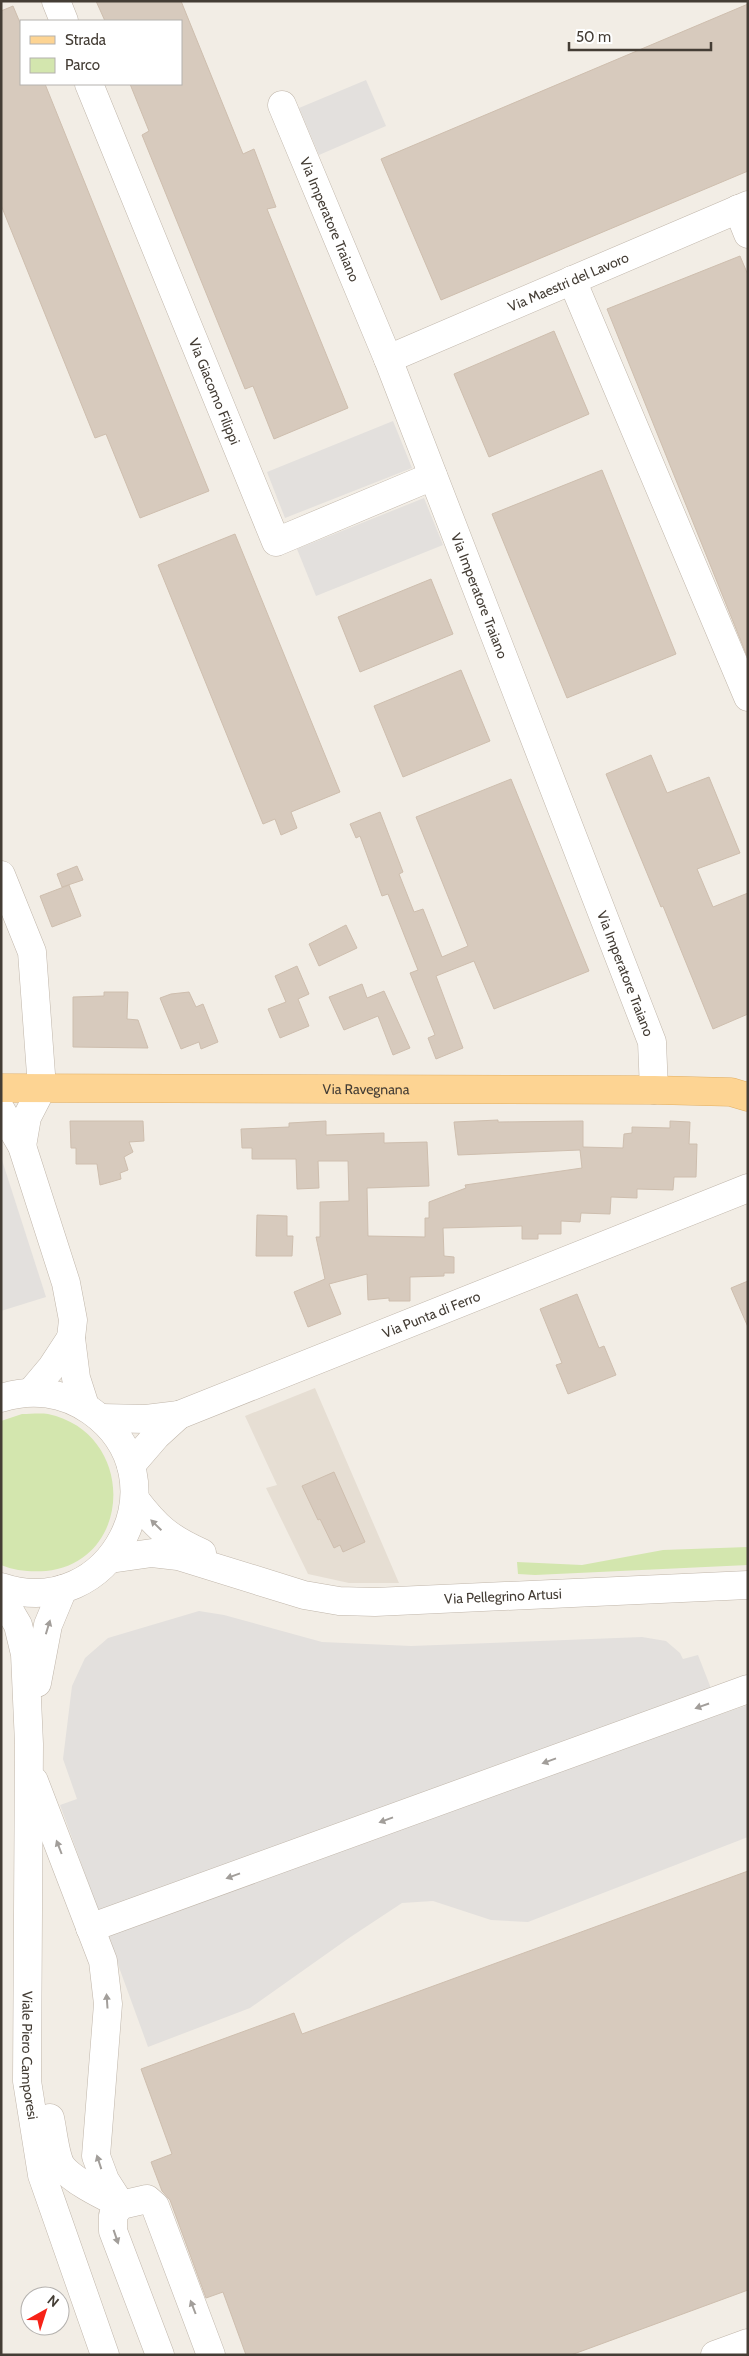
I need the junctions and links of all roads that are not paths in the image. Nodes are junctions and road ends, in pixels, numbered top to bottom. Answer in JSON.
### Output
{"nodes":[{"id":1,"x":56,"y":1,"type":"edge"},
{"id":2,"x":64,"y":20,"type":"edge"},
{"id":3,"x":89,"y":85,"type":"edge"},
{"id":4,"x":282,"y":106,"type":"dead end"},
{"id":5,"x":743,"y":207,"type":"edge"},
{"id":6,"x":748,"y":234,"type":"edge"},
{"id":7,"x":572,"y":280,"type":"junction"},
{"id":8,"x":388,"y":359,"type":"junction"},
{"id":9,"x":433,"y":476,"type":"junction"},
{"id":10,"x":748,"y":697,"type":"edge"},
{"id":11,"x":1,"y":875,"type":"edge"},
{"id":12,"x":1,"y":1088,"type":"edge"},
{"id":13,"x":42,"y":1088,"type":"junction"},
{"id":14,"x":654,"y":1090,"type":"junction"},
{"id":15,"x":742,"y":1098,"type":"edge"},
{"id":16,"x":1,"y":1110,"type":"edge"},
{"id":17,"x":22,"y":1146,"type":"junction"},
{"id":18,"x":748,"y":1188,"type":"edge"},
{"id":19,"x":71,"y":1338,"type":"junction"},
{"id":20,"x":31,"y":1392,"type":"junction"},
{"id":21,"x":1,"y":1398,"type":"edge"},
{"id":22,"x":93,"y":1412,"type":"junction"},
{"id":23,"x":179,"y":1415,"type":"junction"},
{"id":24,"x":131,"y":1465,"type":"junction"},
{"id":25,"x":135,"y":1499,"type":"junction"},
{"id":26,"x":110,"y":1559,"type":"junction"},
{"id":27,"x":260,"y":1580,"type":"junction"},
{"id":28,"x":748,"y":1585,"type":"edge"},
{"id":29,"x":1,"y":1586,"type":"edge"},
{"id":30,"x":63,"y":1589,"type":"junction"},
{"id":31,"x":1,"y":1596,"type":"edge"},
{"id":32,"x":748,"y":1689,"type":"edge"},
{"id":33,"x":29,"y":1755,"type":"junction"},
{"id":34,"x":90,"y":1928,"type":"junction"},
{"id":35,"x":26,"y":2081,"type":"junction"},
{"id":36,"x":122,"y":2205,"type":"junction"},
{"id":37,"x":748,"y":2343,"type":"edge"},
{"id":38,"x":213,"y":2351,"type":"edge"},
{"id":39,"x":105,"y":2355,"type":"edge"},
{"id":40,"x":160,"y":2355,"type":"edge"},
{"id":41,"x":715,"y":2355,"type":"edge"}],
"edges":[{"from":1,"to":2,"type":"street"},
{"from":3,"to":9,"type":"street","name":"Via Giacomo Filippi"},
{"from":4,"to":8,"type":"street","name":"Via Imperatore Traiano"},
{"from":5,"to":6,"type":"street"},
{"from":5,"to":7,"type":"street","name":"Via Maestri del Lavoro"},
{"from":7,"to":8,"type":"street","name":"Via Maestri del Lavoro"},
{"from":7,"to":10,"type":"street"},
{"from":8,"to":9,"type":"street","name":"Via Imperatore Traiano"},
{"from":9,"to":14,"type":"street","name":"Via Imperatore Traiano"},
{"from":11,"to":13,"type":"street"},
{"from":12,"to":13,"type":"main road","name":"Via Ravegnana"},
{"from":13,"to":14,"type":"main road","name":"Via Ravegnana"},
{"from":13,"to":17,"type":"street"},
{"from":14,"to":15,"type":"main road","name":"Via Ravegnana"},
{"from":16,"to":17,"type":"street"},
{"from":17,"to":19,"type":"street"},
{"from":18,"to":23,"type":"street","name":"Via Punta di Ferro"},
{"from":19,"to":20,"type":"street"},
{"from":19,"to":22,"type":"street"},
{"from":20,"to":21,"type":"street"},
{"from":20,"to":22,"type":"street"},
{"from":22,"to":23,"type":"street"},
{"from":22,"to":24,"type":"street"},
{"from":23,"to":24,"type":"street","name":"Via Punta di Ferro"},
{"from":24,"to":25,"type":"street"},
{"from":25,"to":26,"type":"street"},
{"from":27,"to":25,"type":"street","one_way":true},
{"from":26,"to":27,"type":"street"},
{"from":26,"to":30,"type":"street"},
{"from":27,"to":28,"type":"street","name":"Via Pellegrino Artusi"},
{"from":29,"to":30,"type":"street"},
{"from":33,"to":30,"type":"street","name":"Viale Piero Camporesi","one_way":true},
{"from":31,"to":33,"type":"street","name":"Viale Piero Camporesi"},
{"from":32,"to":34,"type":"street","one_way":true},
{"from":34,"to":33,"type":"street","one_way":true},
{"from":33,"to":35,"type":"street","name":"Viale Piero Camporesi"},
{"from":36,"to":34,"type":"street","one_way":true},
{"from":35,"to":36,"type":"street"},
{"from":35,"to":39,"type":"street","name":"Viale Piero Camporesi"},
{"from":38,"to":36,"type":"street","one_way":true},
{"from":36,"to":40,"type":"street","one_way":true},
{"from":37,"to":41,"type":"street"}]}
